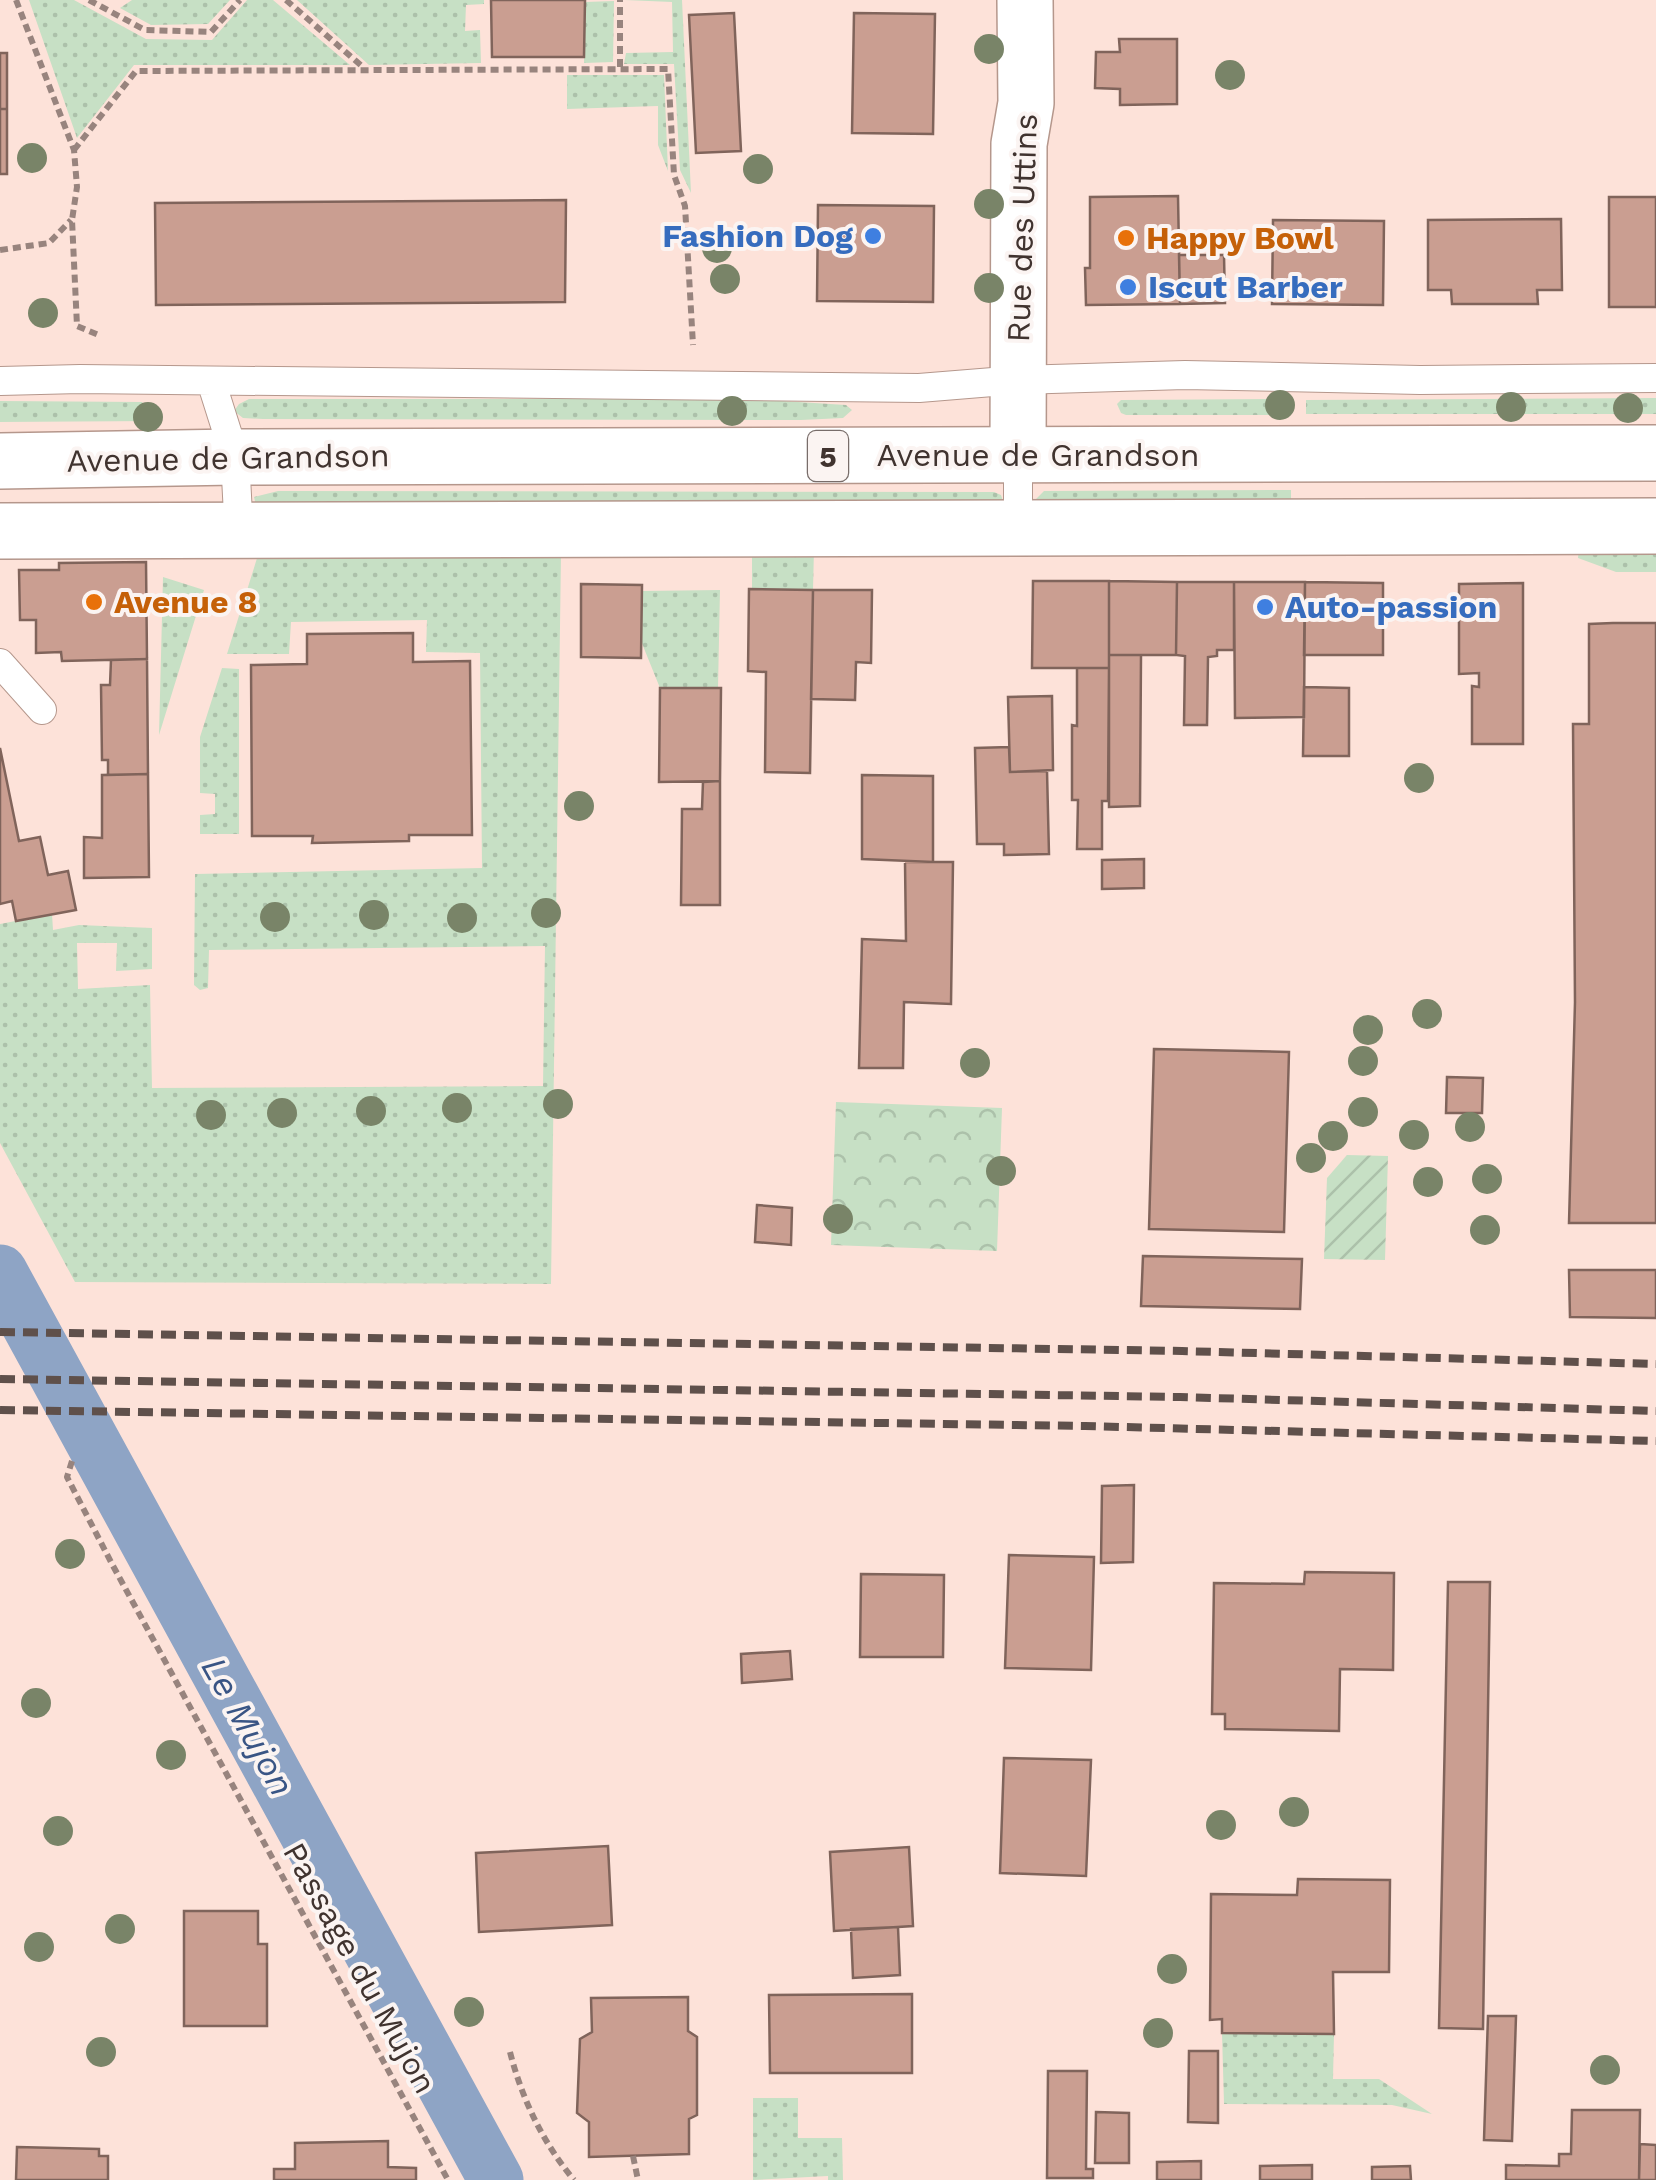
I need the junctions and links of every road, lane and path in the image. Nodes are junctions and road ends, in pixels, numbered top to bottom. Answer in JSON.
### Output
{"nodes":[{"id":1,"x":16,"y":0,"type":"edge"},
{"id":2,"x":89,"y":0,"type":"edge"},
{"id":3,"x":240,"y":0,"type":"edge"},
{"id":4,"x":286,"y":0,"type":"edge"},
{"id":5,"x":620,"y":0,"type":"edge"},
{"id":6,"x":1025,"y":0,"type":"edge"},
{"id":7,"x":364,"y":68,"type":"junction"},
{"id":8,"x":620,"y":68,"type":"junction"},
{"id":9,"x":74,"y":150,"type":"junction"},
{"id":10,"x":72,"y":220,"type":"junction"},
{"id":11,"x":0,"y":250,"type":"edge"},
{"id":12,"x":77,"y":326,"type":"dead end"},
{"id":13,"x":1656,"y":378,"type":"edge"},
{"id":14,"x":1018,"y":380,"type":"junction"},
{"id":15,"x":0,"y":381,"type":"edge"},
{"id":16,"x":211,"y":382,"type":"junction"},
{"id":17,"x":700,"y":386,"type":"junction"},
{"id":18,"x":1656,"y":453,"type":"edge"},
{"id":19,"x":1018,"y":456,"type":"junction"},
{"id":20,"x":235,"y":457,"type":"junction"},
{"id":21,"x":0,"y":461,"type":"edge"},
{"id":22,"x":1656,"y":526,"type":"edge"},
{"id":23,"x":1018,"y":528,"type":"junction"},
{"id":24,"x":0,"y":531,"type":"edge"},
{"id":25,"x":244,"y":532,"type":"junction"},
{"id":26,"x":0,"y":663,"type":"edge"},
{"id":27,"x":42,"y":710,"type":"dead end"},
{"id":28,"x":72,"y":1461,"type":"dead end"},
{"id":29,"x":510,"y":2052,"type":"dead end"},
{"id":30,"x":633,"y":2156,"type":"dead end"},
{"id":31,"x":448,"y":2180,"type":"edge"},
{"id":32,"x":574,"y":2180,"type":"edge"},
{"id":33,"x":638,"y":2180,"type":"edge"}],
"edges":[{"from":1,"to":9,"type":"path"},
{"from":2,"to":3,"type":"path"},
{"from":4,"to":7,"type":"path"},
{"from":5,"to":8,"type":"path"},
{"from":6,"to":14,"type":"street","name":"Rue des Uttins"},
{"from":7,"to":8,"type":"path"},
{"from":7,"to":9,"type":"path"},
{"from":8,"to":17,"type":"path"},
{"from":9,"to":10,"type":"path"},
{"from":10,"to":11,"type":"path"},
{"from":10,"to":12,"type":"path"},
{"from":13,"to":14,"type":"lane"},
{"from":14,"to":17,"type":"lane"},
{"from":14,"to":19,"type":"street","name":"Rue des Uttins"},
{"from":15,"to":16,"type":"lane"},
{"from":16,"to":17,"type":"lane"},
{"from":16,"to":20,"type":"lane"},
{"from":18,"to":19,"type":"street","name":"Avenue de Grandson","number":"5"},
{"from":19,"to":20,"type":"street","name":"Avenue de Grandson","number":"5"},
{"from":19,"to":23,"type":"lane"},
{"from":20,"to":21,"type":"street","name":"Avenue de Grandson","number":"5"},
{"from":20,"to":25,"type":"lane"},
{"from":22,"to":23,"type":"street"},
{"from":23,"to":25,"type":"street"},
{"from":24,"to":25,"type":"street"},
{"from":26,"to":27,"type":"lane"},
{"from":28,"to":31,"type":"path","name":"Passage du Mujon"},
{"from":29,"to":32,"type":"path"},
{"from":30,"to":33,"type":"path"}]}
